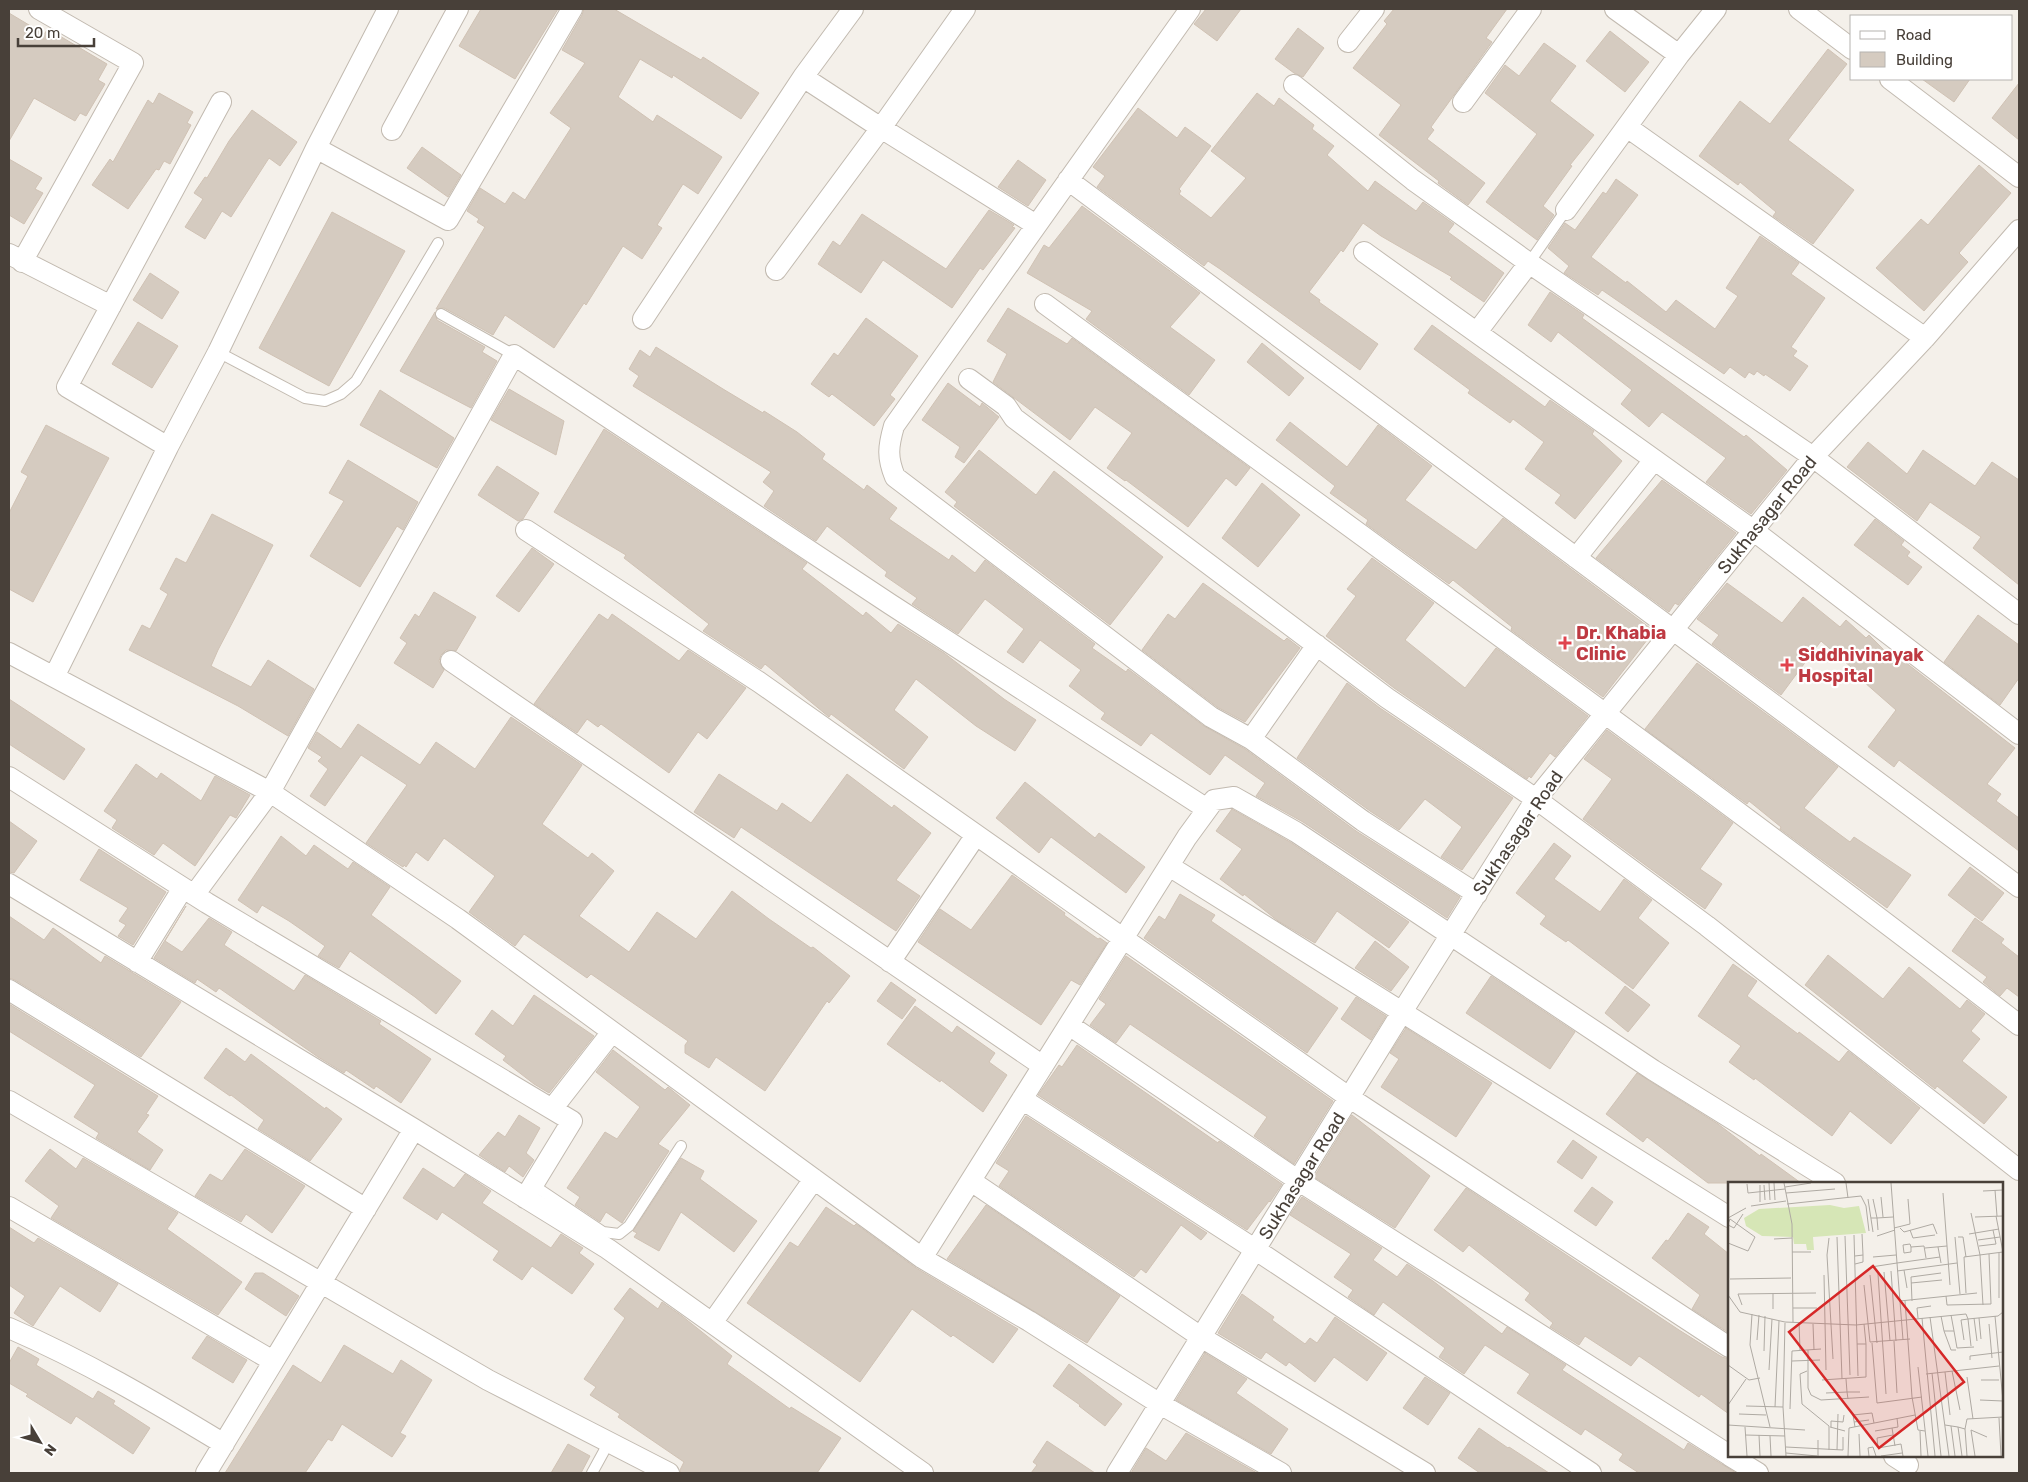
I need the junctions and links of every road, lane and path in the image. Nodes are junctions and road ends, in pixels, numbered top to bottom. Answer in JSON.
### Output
{"nodes":[{"id":1,"x":39,"y":9,"type":"edge"},
{"id":2,"x":388,"y":9,"type":"edge"},
{"id":3,"x":458,"y":9,"type":"edge"},
{"id":4,"x":572,"y":9,"type":"edge"},
{"id":5,"x":853,"y":9,"type":"edge"},
{"id":6,"x":965,"y":9,"type":"edge"},
{"id":7,"x":1190,"y":9,"type":"edge"},
{"id":8,"x":1374,"y":9,"type":"edge"},
{"id":9,"x":1531,"y":9,"type":"edge"},
{"id":10,"x":1615,"y":9,"type":"edge"},
{"id":11,"x":1716,"y":9,"type":"edge"},
{"id":12,"x":1799,"y":9,"type":"edge"},
{"id":13,"x":1348,"y":42,"type":"dead end"},
{"id":14,"x":1850,"y":47,"type":"edge"},
{"id":15,"x":1679,"y":55,"type":"junction"},
{"id":16,"x":804,"y":77,"type":"junction"},
{"id":17,"x":1891,"y":80,"type":"edge"},
{"id":18,"x":1294,"y":85,"type":"dead end"},
{"id":19,"x":221,"y":102,"type":"dead end"},
{"id":20,"x":1463,"y":102,"type":"dead end"},
{"id":21,"x":1627,"y":127,"type":"junction"},
{"id":22,"x":881,"y":128,"type":"junction"},
{"id":23,"x":392,"y":130,"type":"dead end"},
{"id":24,"x":316,"y":148,"type":"junction"},
{"id":25,"x":2019,"y":178,"type":"edge"},
{"id":26,"x":1068,"y":180,"type":"junction"},
{"id":27,"x":1566,"y":210,"type":"joint"},
{"id":28,"x":1036,"y":225,"type":"junction"},
{"id":29,"x":2019,"y":230,"type":"edge"},
{"id":30,"x":438,"y":243,"type":"dead end"},
{"id":31,"x":1364,"y":252,"type":"dead end"},
{"id":32,"x":15,"y":258,"type":"edge"},
{"id":33,"x":1529,"y":263,"type":"junction"},
{"id":34,"x":776,"y":270,"type":"dead end"},
{"id":35,"x":1045,"y":304,"type":"dead end"},
{"id":36,"x":111,"y":306,"type":"junction"},
{"id":37,"x":441,"y":314,"type":"dead end"},
{"id":38,"x":643,"y":319,"type":"dead end"},
{"id":39,"x":1477,"y":332,"type":"junction"},
{"id":40,"x":1925,"y":338,"type":"junction"},
{"id":41,"x":218,"y":352,"type":"junction"},
{"id":42,"x":514,"y":355,"type":"junction"},
{"id":43,"x":969,"y":379,"type":"dead end"},
{"id":44,"x":168,"y":447,"type":"junction"},
{"id":45,"x":1813,"y":457,"type":"junction"},
{"id":46,"x":1654,"y":460,"type":"junction"},
{"id":47,"x":526,"y":530,"type":"dead end"},
{"id":48,"x":1754,"y":531,"type":"junction"},
{"id":49,"x":1576,"y":558,"type":"junction"},
{"id":50,"x":2019,"y":614,"type":"edge"},
{"id":51,"x":1673,"y":630,"type":"junction"},
{"id":52,"x":1317,"y":646,"type":"junction"},
{"id":53,"x":9,"y":653,"type":"edge"},
{"id":54,"x":451,"y":662,"type":"dead end"},
{"id":55,"x":54,"y":677,"type":"junction"},
{"id":56,"x":1605,"y":714,"type":"junction"},
{"id":57,"x":2019,"y":734,"type":"edge"},
{"id":58,"x":1251,"y":739,"type":"junction"},
{"id":59,"x":9,"y":777,"type":"edge"},
{"id":60,"x":270,"y":792,"type":"junction"},
{"id":61,"x":1536,"y":799,"type":"junction"},
{"id":62,"x":1207,"y":809,"type":"junction"},
{"id":63,"x":976,"y":835,"type":"junction"},
{"id":64,"x":1169,"y":866,"type":"junction"},
{"id":65,"x":9,"y":884,"type":"edge"},
{"id":66,"x":2019,"y":887,"type":"edge"},
{"id":67,"x":188,"y":891,"type":"junction"},
{"id":68,"x":1477,"y":894,"type":"junction"},
{"id":69,"x":1451,"y":936,"type":"junction"},
{"id":70,"x":1123,"y":939,"type":"junction"},
{"id":71,"x":137,"y":962,"type":"junction"},
{"id":72,"x":890,"y":962,"type":"junction"},
{"id":73,"x":9,"y":990,"type":"edge"},
{"id":74,"x":1402,"y":1012,"type":"junction"},
{"id":75,"x":1069,"y":1025,"type":"junction"},
{"id":76,"x":2019,"y":1025,"type":"edge"},
{"id":77,"x":612,"y":1032,"type":"junction"},
{"id":78,"x":1043,"y":1066,"type":"junction"},
{"id":79,"x":1350,"y":1098,"type":"junction"},
{"id":80,"x":1022,"y":1099,"type":"junction"},
{"id":81,"x":9,"y":1101,"type":"edge"},
{"id":82,"x":552,"y":1109,"type":"junction"},
{"id":83,"x":414,"y":1129,"type":"junction"},
{"id":84,"x":681,"y":1146,"type":"dead end"},
{"id":85,"x":2019,"y":1170,"type":"edge"},
{"id":86,"x":814,"y":1179,"type":"junction"},
{"id":87,"x":971,"y":1181,"type":"junction"},
{"id":88,"x":1298,"y":1181,"type":"junction"},
{"id":89,"x":1833,"y":1182,"type":"edge"},
{"id":90,"x":529,"y":1192,"type":"junction"},
{"id":91,"x":9,"y":1207,"type":"edge"},
{"id":92,"x":366,"y":1209,"type":"junction"},
{"id":93,"x":1728,"y":1217,"type":"edge"},
{"id":94,"x":1256,"y":1250,"type":"junction"},
{"id":95,"x":922,"y":1258,"type":"junction"},
{"id":96,"x":322,"y":1282,"type":"junction"},
{"id":97,"x":712,"y":1323,"type":"junction"},
{"id":98,"x":9,"y":1328,"type":"edge"},
{"id":99,"x":1201,"y":1337,"type":"junction"},
{"id":100,"x":1728,"y":1346,"type":"edge"},
{"id":101,"x":273,"y":1362,"type":"junction"},
{"id":102,"x":1160,"y":1404,"type":"junction"},
{"id":103,"x":609,"y":1442,"type":"junction"},
{"id":104,"x":224,"y":1444,"type":"junction"},
{"id":105,"x":1728,"y":1455,"type":"edge"},
{"id":106,"x":1732,"y":1457,"type":"edge"},
{"id":107,"x":206,"y":1473,"type":"edge"},
{"id":108,"x":592,"y":1473,"type":"edge"},
{"id":109,"x":669,"y":1473,"type":"edge"},
{"id":110,"x":923,"y":1473,"type":"edge"},
{"id":111,"x":1117,"y":1473,"type":"edge"},
{"id":112,"x":1281,"y":1473,"type":"edge"},
{"id":113,"x":1423,"y":1473,"type":"edge"},
{"id":114,"x":1591,"y":1473,"type":"edge"},
{"id":115,"x":1758,"y":1473,"type":"edge"}],
"edges":[{"from":1,"to":32,"type":"street"},
{"from":2,"to":24,"type":"street"},
{"from":3,"to":23,"type":"street"},
{"from":4,"to":24,"type":"street"},
{"from":5,"to":16,"type":"street"},
{"from":6,"to":22,"type":"street"},
{"from":7,"to":26,"type":"street"},
{"from":8,"to":13,"type":"street"},
{"from":9,"to":20,"type":"street"},
{"from":10,"to":15,"type":"street"},
{"from":11,"to":15,"type":"street"},
{"from":12,"to":14,"type":"street"},
{"from":15,"to":21,"type":"street"},
{"from":16,"to":22,"type":"street"},
{"from":16,"to":38,"type":"street"},
{"from":17,"to":25,"type":"street"},
{"from":18,"to":33,"type":"street"},
{"from":19,"to":36,"type":"street"},
{"from":21,"to":27,"type":"street"},
{"from":21,"to":40,"type":"street"},
{"from":22,"to":28,"type":"street"},
{"from":22,"to":34,"type":"street"},
{"from":24,"to":41,"type":"street"},
{"from":26,"to":28,"type":"street"},
{"from":26,"to":49,"type":"street"},
{"from":27,"to":33,"type":"lane"},
{"from":28,"to":58,"type":"street"},
{"from":29,"to":40,"type":"street","name":"Sukhasagar Road"},
{"from":30,"to":41,"type":"lane"},
{"from":31,"to":39,"type":"street"},
{"from":32,"to":36,"type":"street"},
{"from":33,"to":39,"type":"street"},
{"from":33,"to":45,"type":"street"},
{"from":35,"to":56,"type":"street"},
{"from":36,"to":44,"type":"street"},
{"from":37,"to":42,"type":"lane"},
{"from":39,"to":46,"type":"street"},
{"from":40,"to":45,"type":"street","name":"Sukhasagar Road"},
{"from":41,"to":44,"type":"street"},
{"from":42,"to":60,"type":"street"},
{"from":42,"to":62,"type":"street"},
{"from":43,"to":52,"type":"street"},
{"from":44,"to":55,"type":"street"},
{"from":45,"to":48,"type":"street","name":"Sukhasagar Road"},
{"from":45,"to":50,"type":"street"},
{"from":46,"to":48,"type":"street"},
{"from":46,"to":49,"type":"street"},
{"from":47,"to":63,"type":"street"},
{"from":48,"to":51,"type":"street","name":"Sukhasagar Road"},
{"from":48,"to":57,"type":"street"},
{"from":49,"to":51,"type":"street"},
{"from":51,"to":56,"type":"street","name":"Sukhasagar Road"},
{"from":51,"to":66,"type":"street"},
{"from":52,"to":58,"type":"street"},
{"from":52,"to":61,"type":"street"},
{"from":53,"to":55,"type":"street"},
{"from":54,"to":72,"type":"street"},
{"from":55,"to":60,"type":"street"},
{"from":56,"to":61,"type":"street","name":"Sukhasagar Road"},
{"from":56,"to":76,"type":"street"},
{"from":58,"to":68,"type":"street"},
{"from":59,"to":67,"type":"street"},
{"from":60,"to":67,"type":"street"},
{"from":60,"to":77,"type":"street"},
{"from":61,"to":68,"type":"street","name":"Sukhasagar Road"},
{"from":61,"to":85,"type":"street"},
{"from":62,"to":64,"type":"street"},
{"from":62,"to":69,"type":"street"},
{"from":63,"to":70,"type":"street"},
{"from":63,"to":72,"type":"street"},
{"from":64,"to":70,"type":"street"},
{"from":64,"to":74,"type":"street"},
{"from":65,"to":71,"type":"street"},
{"from":67,"to":71,"type":"street"},
{"from":67,"to":82,"type":"street"},
{"from":68,"to":69,"type":"street","name":"Sukhasagar Road"},
{"from":69,"to":74,"type":"street","name":"Sukhasagar Road"},
{"from":69,"to":89,"type":"street"},
{"from":70,"to":75,"type":"street"},
{"from":70,"to":79,"type":"street"},
{"from":71,"to":83,"type":"street"},
{"from":72,"to":78,"type":"street"},
{"from":73,"to":92,"type":"street"},
{"from":74,"to":79,"type":"street","name":"Sukhasagar Road"},
{"from":74,"to":93,"type":"street"},
{"from":75,"to":78,"type":"street"},
{"from":75,"to":88,"type":"street"},
{"from":77,"to":82,"type":"street"},
{"from":77,"to":86,"type":"street"},
{"from":78,"to":80,"type":"street"},
{"from":79,"to":88,"type":"street","name":"Sukhasagar Road"},
{"from":79,"to":100,"type":"street"},
{"from":80,"to":87,"type":"street"},
{"from":80,"to":94,"type":"street"},
{"from":81,"to":96,"type":"street"},
{"from":82,"to":90,"type":"street"},
{"from":83,"to":90,"type":"street"},
{"from":83,"to":92,"type":"street"},
{"from":84,"to":90,"type":"lane"},
{"from":86,"to":95,"type":"street"},
{"from":86,"to":97,"type":"street"},
{"from":87,"to":95,"type":"street"},
{"from":87,"to":99,"type":"street"},
{"from":88,"to":94,"type":"street","name":"Sukhasagar Road"},
{"from":88,"to":105,"type":"street"},
{"from":90,"to":97,"type":"street"},
{"from":91,"to":101,"type":"street"},
{"from":92,"to":96,"type":"street"},
{"from":94,"to":99,"type":"street","name":"Sukhasagar Road"},
{"from":94,"to":114,"type":"street"},
{"from":95,"to":102,"type":"street"},
{"from":96,"to":101,"type":"street"},
{"from":96,"to":103,"type":"street"},
{"from":97,"to":110,"type":"street"},
{"from":98,"to":104,"type":"street"},
{"from":99,"to":102,"type":"street","name":"Sukhasagar Road"},
{"from":99,"to":113,"type":"street"},
{"from":101,"to":104,"type":"street"},
{"from":102,"to":111,"type":"street","name":"Sukhasagar Road"},
{"from":102,"to":112,"type":"street"},
{"from":103,"to":108,"type":"lane"},
{"from":103,"to":109,"type":"street"},
{"from":104,"to":107,"type":"street"},
{"from":106,"to":115,"type":"street"}]}
